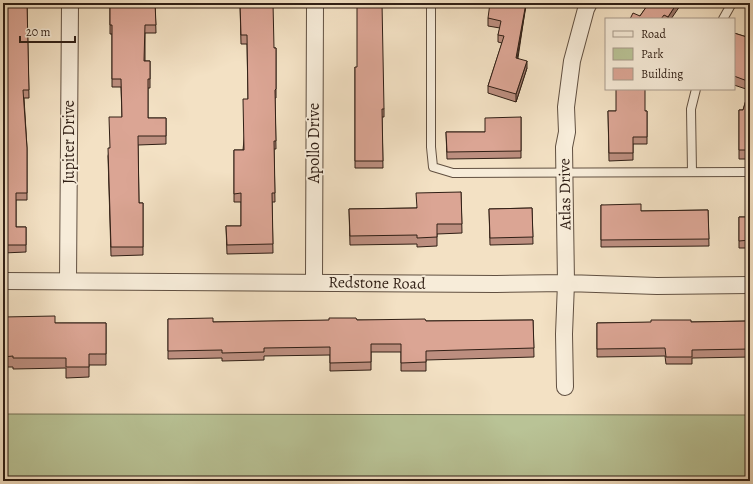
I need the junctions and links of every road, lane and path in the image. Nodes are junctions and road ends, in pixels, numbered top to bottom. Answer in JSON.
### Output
{"nodes":[{"id":1,"x":70,"y":3,"type":"edge"},
{"id":2,"x":315,"y":3,"type":"edge"},
{"id":3,"x":431,"y":3,"type":"edge"},
{"id":4,"x":589,"y":3,"type":"edge"},
{"id":5,"x":732,"y":3,"type":"edge"},
{"id":6,"x":724,"y":18,"type":"edge"},
{"id":7,"x":696,"y":90,"type":"edge"},
{"id":8,"x":564,"y":172,"type":"junction"},
{"id":9,"x":692,"y":172,"type":"junction"},
{"id":10,"x":750,"y":172,"type":"edge"},
{"id":11,"x":3,"y":281,"type":"edge"},
{"id":12,"x":68,"y":281,"type":"junction"},
{"id":13,"x":314,"y":282,"type":"junction"},
{"id":14,"x":566,"y":283,"type":"junction"},
{"id":15,"x":750,"y":285,"type":"edge"},
{"id":16,"x":565,"y":387,"type":"dead end"}],
"edges":[{"from":1,"to":12,"type":"street","name":"Jupiter Drive"},
{"from":2,"to":13,"type":"street","name":"Apollo Drive"},
{"from":3,"to":8,"type":"lane"},
{"from":4,"to":8,"type":"street","name":"Atlas Drive"},
{"from":5,"to":6,"type":"lane"},
{"from":7,"to":9,"type":"lane"},
{"from":8,"to":9,"type":"lane"},
{"from":8,"to":14,"type":"street","name":"Atlas Drive"},
{"from":9,"to":10,"type":"lane"},
{"from":11,"to":12,"type":"street","name":"Redstone Road"},
{"from":12,"to":13,"type":"street","name":"Redstone Road"},
{"from":13,"to":14,"type":"street","name":"Redstone Road"},
{"from":14,"to":15,"type":"street","name":"Redstone Road"},
{"from":14,"to":16,"type":"street","name":"Atlas Drive"}]}
